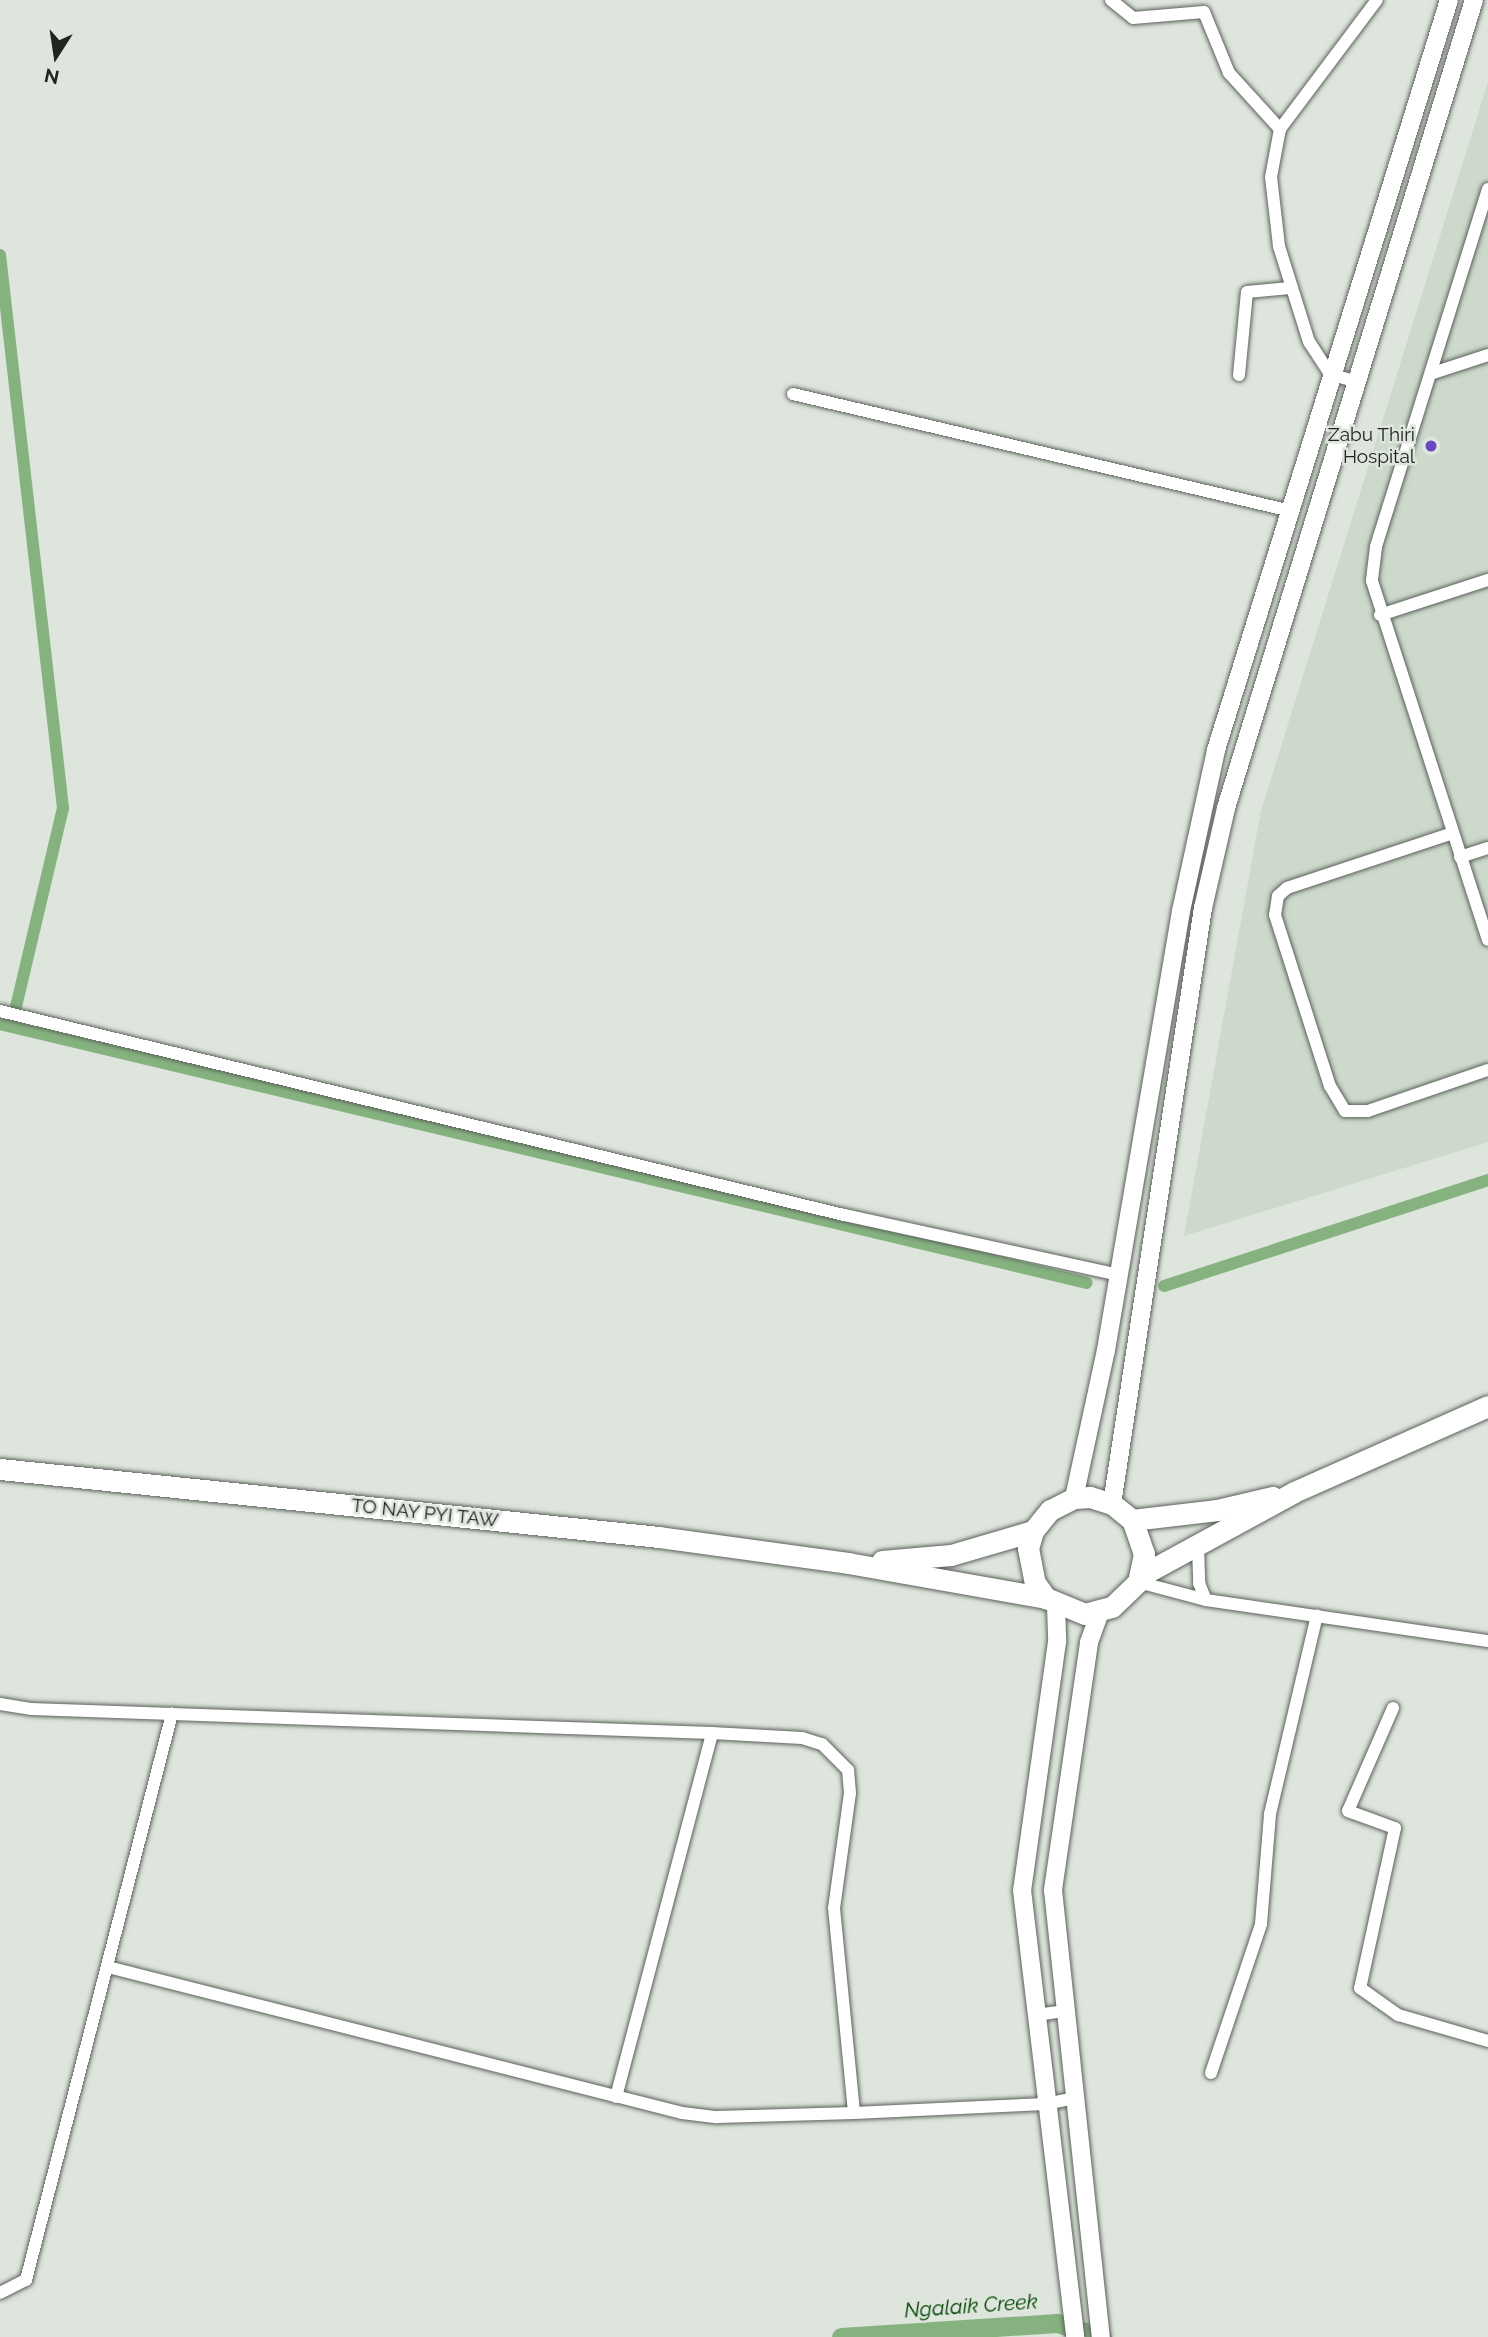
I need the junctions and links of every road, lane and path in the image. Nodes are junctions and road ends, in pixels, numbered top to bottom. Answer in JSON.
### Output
{"nodes":[{"id":1,"x":1111,"y":0,"type":"edge"},
{"id":2,"x":1377,"y":0,"type":"edge"},
{"id":3,"x":1449,"y":0,"type":"edge"},
{"id":4,"x":1474,"y":0,"type":"edge"},
{"id":5,"x":1280,"y":129,"type":"junction"},
{"id":6,"x":1488,"y":189,"type":"edge"},
{"id":7,"x":1290,"y":288,"type":"junction"},
{"id":8,"x":1488,"y":355,"type":"edge"},
{"id":9,"x":1330,"y":373,"type":"junction"},
{"id":10,"x":1433,"y":373,"type":"junction"},
{"id":11,"x":1239,"y":375,"type":"dead end"},
{"id":12,"x":1354,"y":381,"type":"junction"},
{"id":13,"x":793,"y":394,"type":"dead end"},
{"id":14,"x":1291,"y":510,"type":"junction"},
{"id":15,"x":1488,"y":580,"type":"edge"},
{"id":16,"x":1380,"y":615,"type":"junction"},
{"id":17,"x":1452,"y":833,"type":"junction"},
{"id":18,"x":1488,"y":848,"type":"edge"},
{"id":19,"x":1460,"y":857,"type":"junction"},
{"id":20,"x":1488,"y":940,"type":"edge"},
{"id":21,"x":10,"y":1013,"type":"edge"},
{"id":22,"x":1488,"y":1070,"type":"edge"},
{"id":23,"x":1119,"y":1275,"type":"junction"},
{"id":24,"x":1488,"y":1406,"type":"edge"},
{"id":25,"x":0,"y":1469,"type":"edge"},
{"id":26,"x":1294,"y":1492,"type":"junction"},
{"id":27,"x":1074,"y":1498,"type":"junction"},
{"id":28,"x":1112,"y":1504,"type":"junction"},
{"id":29,"x":1132,"y":1520,"type":"junction"},
{"id":30,"x":1033,"y":1531,"type":"junction"},
{"id":31,"x":1198,"y":1547,"type":"junction"},
{"id":32,"x":848,"y":1563,"type":"junction"},
{"id":33,"x":1140,"y":1579,"type":"junction"},
{"id":34,"x":1206,"y":1600,"type":"junction"},
{"id":35,"x":1051,"y":1602,"type":"junction"},
{"id":36,"x":1100,"y":1612,"type":"junction"},
{"id":37,"x":1317,"y":1615,"type":"junction"},
{"id":38,"x":1488,"y":1641,"type":"edge"},
{"id":39,"x":0,"y":1704,"type":"edge"},
{"id":40,"x":1392,"y":1708,"type":"dead end"},
{"id":41,"x":172,"y":1714,"type":"junction"},
{"id":42,"x":712,"y":1733,"type":"junction"},
{"id":43,"x":108,"y":1966,"type":"junction"},
{"id":44,"x":1066,"y":2011,"type":"junction"},
{"id":45,"x":1036,"y":2015,"type":"junction"},
{"id":46,"x":1488,"y":2041,"type":"edge"},
{"id":47,"x":1211,"y":2073,"type":"dead end"},
{"id":48,"x":616,"y":2097,"type":"junction"},
{"id":49,"x":1076,"y":2098,"type":"junction"},
{"id":50,"x":1045,"y":2104,"type":"junction"},
{"id":51,"x":854,"y":2113,"type":"junction"},
{"id":52,"x":0,"y":2293,"type":"edge"},
{"id":53,"x":1075,"y":2337,"type":"edge"},
{"id":54,"x":1101,"y":2337,"type":"edge"}],
"edges":[{"from":1,"to":5,"type":"street"},
{"from":2,"to":5,"type":"street"},
{"from":3,"to":9,"type":"main road"},
{"from":4,"to":12,"type":"main road"},
{"from":5,"to":7,"type":"street"},
{"from":6,"to":10,"type":"street"},
{"from":7,"to":9,"type":"street"},
{"from":7,"to":11,"type":"street"},
{"from":8,"to":10,"type":"street"},
{"from":9,"to":12,"type":"street"},
{"from":9,"to":14,"type":"main road"},
{"from":10,"to":16,"type":"street"},
{"from":12,"to":28,"type":"main road"},
{"from":13,"to":14,"type":"street"},
{"from":14,"to":23,"type":"main road"},
{"from":15,"to":16,"type":"street"},
{"from":16,"to":17,"type":"street"},
{"from":17,"to":19,"type":"street"},
{"from":17,"to":22,"type":"street"},
{"from":18,"to":19,"type":"street"},
{"from":19,"to":20,"type":"street"},
{"from":21,"to":23,"type":"street"},
{"from":23,"to":27,"type":"main road"},
{"from":24,"to":26,"type":"main road"},
{"from":25,"to":32,"type":"main road","name":"TO NAY PYI TAW"},
{"from":26,"to":29,"type":"main road"},
{"from":26,"to":31,"type":"main road"},
{"from":27,"to":28,"type":"main road"},
{"from":27,"to":30,"type":"main road"},
{"from":28,"to":29,"type":"main road"},
{"from":29,"to":33,"type":"main road"},
{"from":30,"to":32,"type":"main road"},
{"from":30,"to":35,"type":"main road"},
{"from":31,"to":33,"type":"main road"},
{"from":31,"to":34,"type":"street"},
{"from":32,"to":35,"type":"main road"},
{"from":33,"to":34,"type":"street"},
{"from":33,"to":36,"type":"main road"},
{"from":34,"to":37,"type":"street"},
{"from":35,"to":36,"type":"main road"},
{"from":35,"to":45,"type":"main road"},
{"from":36,"to":44,"type":"main road"},
{"from":37,"to":38,"type":"street"},
{"from":37,"to":47,"type":"street"},
{"from":39,"to":41,"type":"street"},
{"from":40,"to":46,"type":"street"},
{"from":41,"to":42,"type":"street"},
{"from":41,"to":43,"type":"street"},
{"from":42,"to":48,"type":"street"},
{"from":42,"to":51,"type":"street"},
{"from":43,"to":48,"type":"street"},
{"from":43,"to":52,"type":"street"},
{"from":44,"to":45,"type":"street"},
{"from":44,"to":49,"type":"main road"},
{"from":45,"to":50,"type":"main road"},
{"from":48,"to":51,"type":"street"},
{"from":49,"to":50,"type":"street"},
{"from":49,"to":54,"type":"main road"},
{"from":50,"to":51,"type":"street"},
{"from":50,"to":53,"type":"main road"}]}
